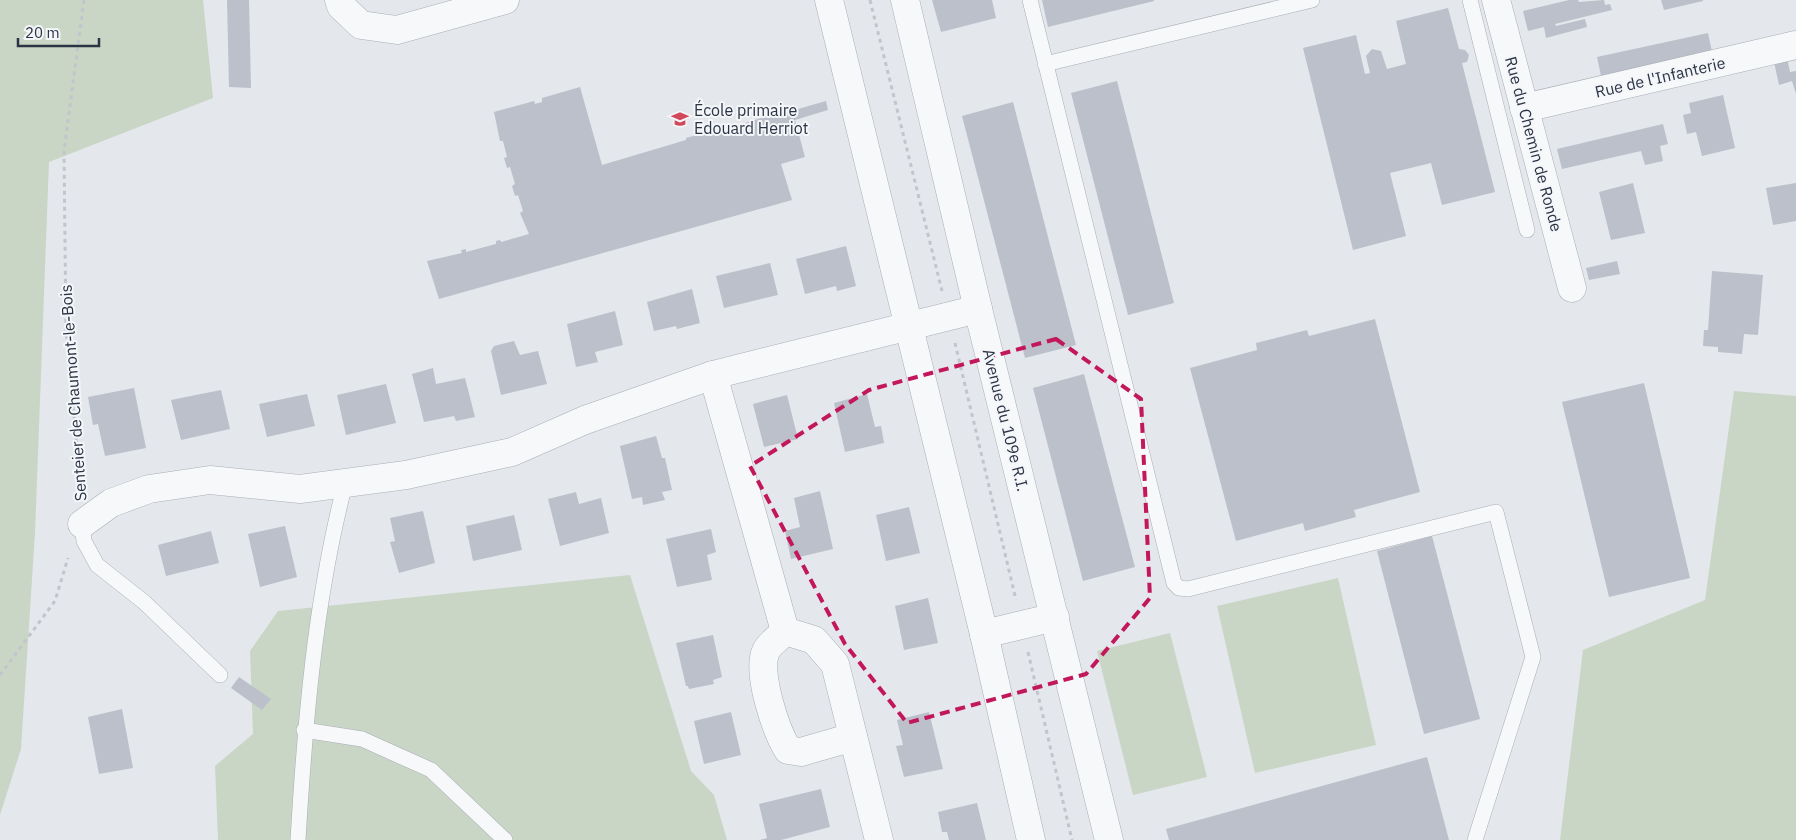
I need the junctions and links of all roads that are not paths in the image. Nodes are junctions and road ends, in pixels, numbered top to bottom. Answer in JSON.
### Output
{"nodes":[{"id":1,"x":339,"y":0,"type":"edge"},
{"id":2,"x":505,"y":0,"type":"edge"},
{"id":3,"x":829,"y":0,"type":"edge"},
{"id":4,"x":906,"y":0,"type":"edge"},
{"id":5,"x":1030,"y":0,"type":"edge"},
{"id":6,"x":1312,"y":0,"type":"edge"},
{"id":7,"x":1470,"y":0,"type":"edge"},
{"id":8,"x":1496,"y":0,"type":"edge"},
{"id":9,"x":1796,"y":45,"type":"edge"},
{"id":10,"x":1046,"y":64,"type":"junction"},
{"id":11,"x":1524,"y":108,"type":"junction"},
{"id":12,"x":1527,"y":230,"type":"dead end"},
{"id":13,"x":1572,"y":288,"type":"dead end"},
{"id":14,"x":978,"y":309,"type":"junction"},
{"id":15,"x":909,"y":326,"type":"junction"},
{"id":16,"x":713,"y":375,"type":"junction"},
{"id":17,"x":345,"y":484,"type":"junction"},
{"id":18,"x":82,"y":524,"type":"joint"},
{"id":19,"x":1056,"y":617,"type":"junction"},
{"id":20,"x":785,"y":631,"type":"junction"},
{"id":21,"x":984,"y":634,"type":"junction"},
{"id":22,"x":220,"y":676,"type":"dead end"},
{"id":23,"x":304,"y":730,"type":"junction"},
{"id":24,"x":853,"y":737,"type":"junction"},
{"id":25,"x":298,"y":840,"type":"edge"},
{"id":26,"x":505,"y":840,"type":"edge"},
{"id":27,"x":880,"y":840,"type":"edge"},
{"id":28,"x":1031,"y":840,"type":"edge"},
{"id":29,"x":1109,"y":840,"type":"edge"},
{"id":30,"x":1475,"y":840,"type":"edge"}],
"edges":[{"from":1,"to":2,"type":"street"},
{"from":3,"to":15,"type":"street"},
{"from":4,"to":14,"type":"street","name":"Avenue du 109e R.I."},
{"from":5,"to":10,"type":"lane"},
{"from":6,"to":10,"type":"lane"},
{"from":7,"to":12,"type":"lane"},
{"from":8,"to":11,"type":"street","name":"Rue du Chemin de Ronde"},
{"from":9,"to":11,"type":"street","name":"Rue de l'Infanterie"},
{"from":10,"to":30,"type":"lane"},
{"from":11,"to":13,"type":"street","name":"Rue du Chemin de Ronde"},
{"from":14,"to":15,"type":"street"},
{"from":14,"to":19,"type":"street","name":"Avenue du 109e R.I."},
{"from":15,"to":16,"type":"street"},
{"from":15,"to":21,"type":"street"},
{"from":16,"to":17,"type":"street"},
{"from":16,"to":20,"type":"street"},
{"from":17,"to":18,"type":"street"},
{"from":17,"to":23,"type":"lane"},
{"from":18,"to":22,"type":"lane"},
{"from":19,"to":21,"type":"street"},
{"from":19,"to":29,"type":"street","name":"Avenue du 109e R.I."},
{"from":20,"to":24,"type":"street"},
{"from":20,"to":24,"type":"street"},
{"from":21,"to":28,"type":"street"},
{"from":23,"to":25,"type":"lane"},
{"from":23,"to":26,"type":"lane"},
{"from":24,"to":27,"type":"street"}]}
